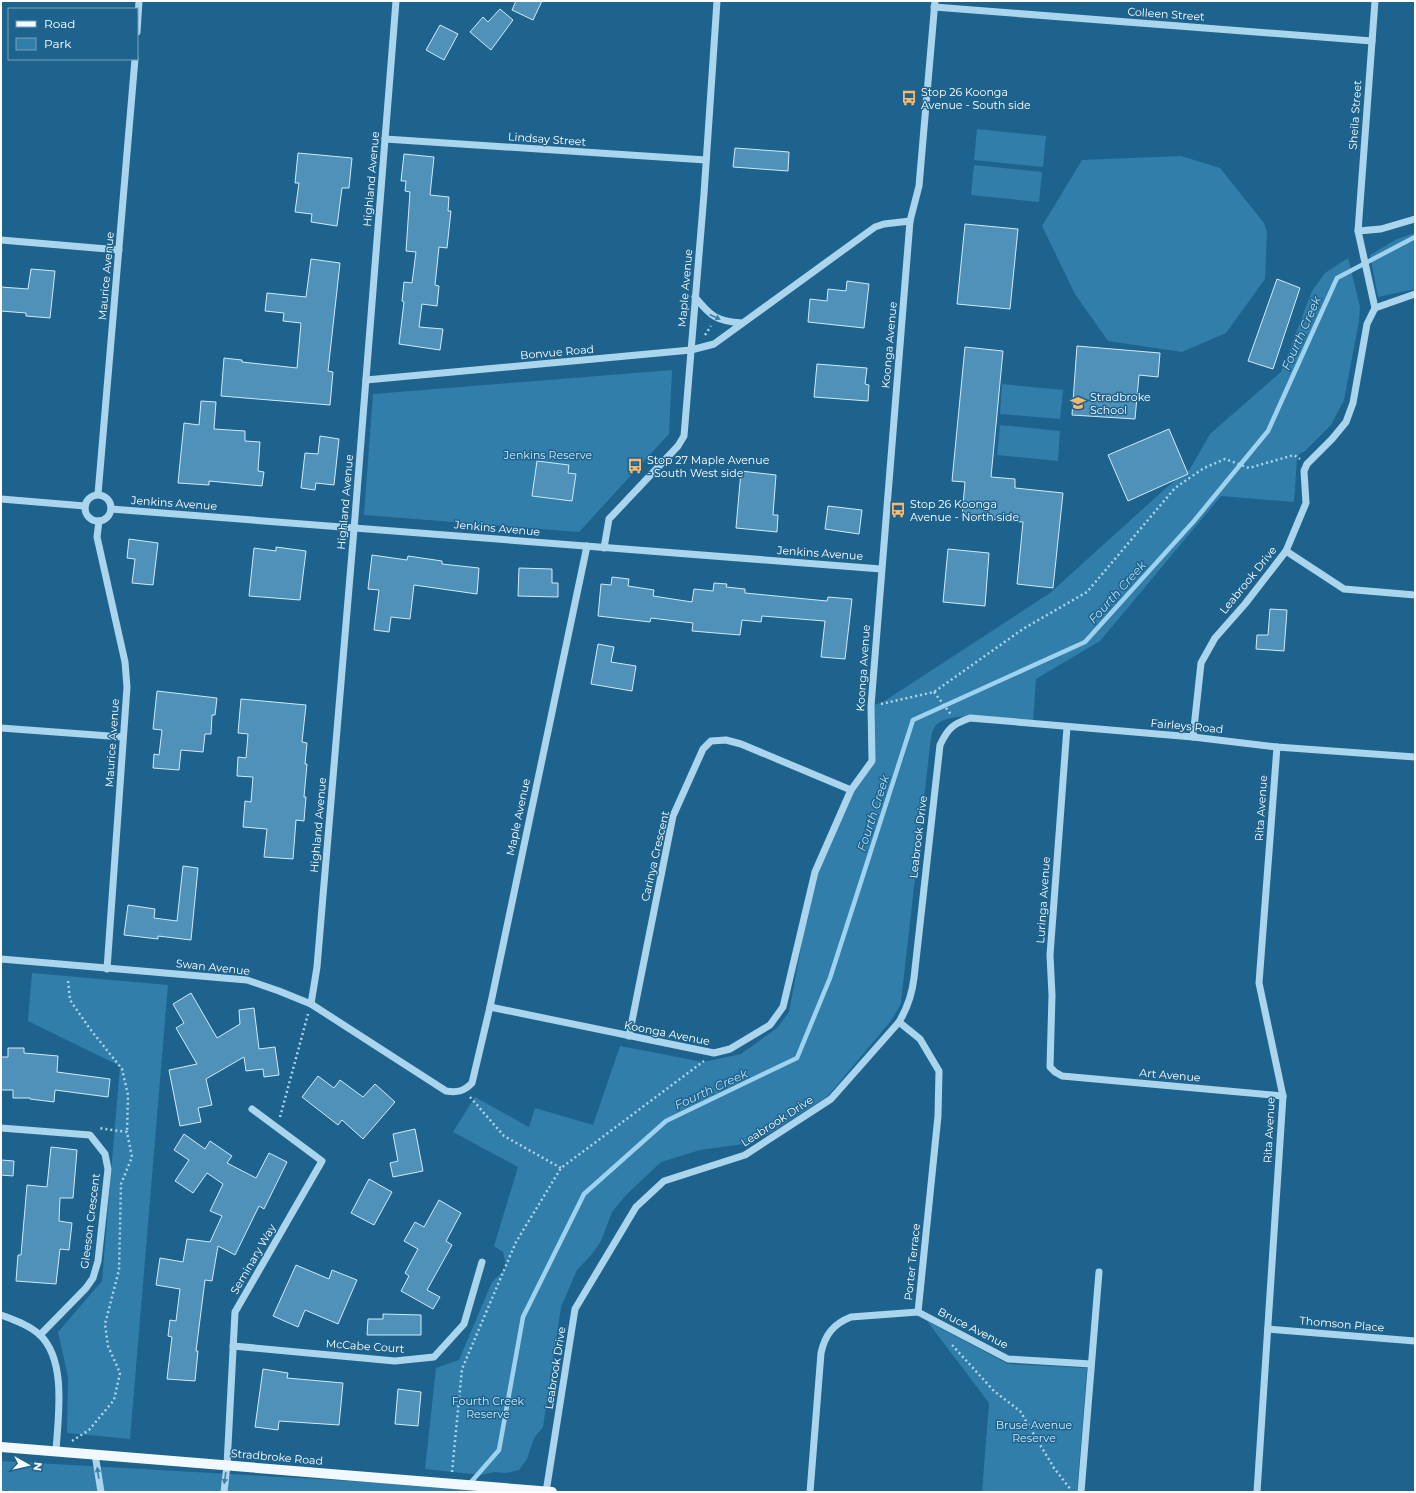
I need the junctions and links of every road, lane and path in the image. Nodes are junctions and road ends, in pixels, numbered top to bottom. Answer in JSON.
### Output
{"nodes":[{"id":1,"x":140,"y":1,"type":"edge"},
{"id":2,"x":396,"y":1,"type":"edge"},
{"id":3,"x":717,"y":1,"type":"edge"},
{"id":4,"x":1375,"y":1,"type":"edge"},
{"id":5,"x":934,"y":4,"type":"edge"},
{"id":6,"x":138,"y":22,"type":"edge"},
{"id":7,"x":1372,"y":41,"type":"junction"},
{"id":8,"x":135,"y":60,"type":"edge"},
{"id":9,"x":385,"y":139,"type":"junction"},
{"id":10,"x":706,"y":160,"type":"junction"},
{"id":11,"x":1415,"y":219,"type":"edge"},
{"id":12,"x":910,"y":221,"type":"junction"},
{"id":13,"x":1358,"y":231,"type":"junction"},
{"id":14,"x":1,"y":240,"type":"edge"},
{"id":15,"x":119,"y":250,"type":"junction"},
{"id":16,"x":1415,"y":294,"type":"edge"},
{"id":17,"x":695,"y":297,"type":"junction"},
{"id":18,"x":1375,"y":308,"type":"junction"},
{"id":19,"x":713,"y":323,"type":"dead end"},
{"id":20,"x":742,"y":323,"type":"junction"},
{"id":21,"x":706,"y":335,"type":"dead end"},
{"id":22,"x":691,"y":350,"type":"junction"},
{"id":23,"x":366,"y":380,"type":"junction"},
{"id":24,"x":1307,"y":464,"type":"junction"},
{"id":25,"x":98,"y":494,"type":"junction"},
{"id":26,"x":1,"y":499,"type":"edge"},
{"id":27,"x":85,"y":506,"type":"junction"},
{"id":28,"x":111,"y":509,"type":"junction"},
{"id":29,"x":99,"y":521,"type":"junction"},
{"id":30,"x":354,"y":527,"type":"junction"},
{"id":31,"x":587,"y":546,"type":"junction"},
{"id":32,"x":604,"y":548,"type":"junction"},
{"id":33,"x":1286,"y":551,"type":"junction"},
{"id":34,"x":881,"y":569,"type":"junction"},
{"id":35,"x":1415,"y":595,"type":"edge"},
{"id":36,"x":934,"y":692,"type":"junction"},
{"id":37,"x":871,"y":706,"type":"junction"},
{"id":38,"x":958,"y":722,"type":"junction"},
{"id":39,"x":1067,"y":727,"type":"junction"},
{"id":40,"x":1,"y":728,"type":"edge"},
{"id":41,"x":123,"y":737,"type":"junction"},
{"id":42,"x":1193,"y":737,"type":"junction"},
{"id":43,"x":1277,"y":747,"type":"junction"},
{"id":44,"x":1415,"y":757,"type":"edge"},
{"id":45,"x":851,"y":790,"type":"junction"},
{"id":46,"x":1,"y":959,"type":"edge"},
{"id":47,"x":108,"y":969,"type":"junction"},
{"id":48,"x":68,"y":980,"type":"dead end"},
{"id":49,"x":311,"y":1004,"type":"junction"},
{"id":50,"x":490,"y":1007,"type":"junction"},
{"id":51,"x":900,"y":1022,"type":"junction"},
{"id":52,"x":628,"y":1036,"type":"junction"},
{"id":53,"x":714,"y":1053,"type":"junction"},
{"id":54,"x":1055,"y":1072,"type":"joint"},
{"id":55,"x":465,"y":1090,"type":"junction"},
{"id":56,"x":1283,"y":1096,"type":"junction"},
{"id":57,"x":252,"y":1109,"type":"dead end"},
{"id":58,"x":1,"y":1128,"type":"edge"},
{"id":59,"x":278,"y":1128,"type":"junction"},
{"id":60,"x":127,"y":1132,"type":"dead end"},
{"id":61,"x":561,"y":1168,"type":"junction"},
{"id":62,"x":482,"y":1262,"type":"dead end"},
{"id":63,"x":1099,"y":1272,"type":"dead end"},
{"id":64,"x":918,"y":1312,"type":"junction"},
{"id":65,"x":1,"y":1315,"type":"edge"},
{"id":66,"x":1268,"y":1329,"type":"junction"},
{"id":67,"x":40,"y":1335,"type":"junction"},
{"id":68,"x":1415,"y":1341,"type":"edge"},
{"id":69,"x":952,"y":1345,"type":"dead end"},
{"id":70,"x":233,"y":1346,"type":"junction"},
{"id":71,"x":1091,"y":1364,"type":"junction"},
{"id":72,"x":1,"y":1447,"type":"edge"},
{"id":73,"x":56,"y":1451,"type":"junction"},
{"id":74,"x":95,"y":1454,"type":"junction"},
{"id":75,"x":227,"y":1465,"type":"junction"},
{"id":76,"x":451,"y":1483,"type":"junction"},
{"id":77,"x":101,"y":1492,"type":"edge"},
{"id":78,"x":224,"y":1492,"type":"edge"},
{"id":79,"x":546,"y":1492,"type":"edge"},
{"id":80,"x":552,"y":1492,"type":"edge"},
{"id":81,"x":810,"y":1492,"type":"edge"},
{"id":82,"x":1072,"y":1492,"type":"edge"},
{"id":83,"x":1081,"y":1492,"type":"edge"},
{"id":84,"x":1257,"y":1492,"type":"edge"}],
"edges":[{"from":1,"to":6,"type":"street"},
{"from":2,"to":9,"type":"street","name":"Highland Avenue"},
{"from":3,"to":10,"type":"street","name":"Maple Avenue"},
{"from":4,"to":7,"type":"street","name":"Sheila Street"},
{"from":5,"to":7,"type":"street","name":"Colleen Street"},
{"from":5,"to":12,"type":"street","name":"Koonga Avenue"},
{"from":7,"to":13,"type":"street","name":"Sheila Street"},
{"from":8,"to":15,"type":"street","name":"Maurice Avenue"},
{"from":9,"to":10,"type":"street","name":"Lindsay Street"},
{"from":9,"to":23,"type":"street","name":"Highland Avenue"},
{"from":10,"to":17,"type":"street","name":"Maple Avenue"},
{"from":11,"to":13,"type":"street"},
{"from":12,"to":20,"type":"street","name":"Bonvue Road"},
{"from":12,"to":34,"type":"street","name":"Koonga Avenue"},
{"from":13,"to":18,"type":"street"},
{"from":14,"to":15,"type":"street"},
{"from":15,"to":25,"type":"street","name":"Maurice Avenue"},
{"from":16,"to":18,"type":"street"},
{"from":17,"to":20,"type":"street","one_way":true},
{"from":17,"to":22,"type":"street","name":"Maple Avenue"},
{"from":18,"to":24,"type":"street"},
{"from":19,"to":21,"type":"path"},
{"from":20,"to":22,"type":"street","name":"Bonvue Road"},
{"from":22,"to":23,"type":"street","name":"Bonvue Road"},
{"from":22,"to":32,"type":"street","name":"Maple Avenue"},
{"from":23,"to":30,"type":"street","name":"Highland Avenue"},
{"from":24,"to":33,"type":"street","name":"Leabrook Drive"},
{"from":24,"to":36,"type":"path"},
{"from":25,"to":27,"type":"street"},
{"from":25,"to":28,"type":"street"},
{"from":26,"to":27,"type":"street"},
{"from":27,"to":29,"type":"street"},
{"from":28,"to":29,"type":"street"},
{"from":28,"to":30,"type":"street","name":"Jenkins Avenue"},
{"from":29,"to":41,"type":"street","name":"Maurice Avenue"},
{"from":30,"to":31,"type":"street","name":"Jenkins Avenue"},
{"from":30,"to":49,"type":"street","name":"Highland Avenue"},
{"from":31,"to":32,"type":"street","name":"Jenkins Avenue"},
{"from":31,"to":50,"type":"street","name":"Maple Avenue"},
{"from":32,"to":34,"type":"street","name":"Jenkins Avenue"},
{"from":33,"to":35,"type":"street"},
{"from":33,"to":42,"type":"street","name":"Leabrook Drive"},
{"from":34,"to":37,"type":"street","name":"Koonga Avenue"},
{"from":36,"to":37,"type":"path"},
{"from":36,"to":38,"type":"path"},
{"from":37,"to":45,"type":"street","name":"Koonga Avenue"},
{"from":38,"to":39,"type":"street","name":"Fairleys Road"},
{"from":38,"to":51,"type":"street","name":"Leabrook Drive"},
{"from":39,"to":42,"type":"street","name":"Fairleys Road"},
{"from":39,"to":54,"type":"street","name":"Luringa Avenue"},
{"from":40,"to":41,"type":"street"},
{"from":41,"to":47,"type":"street","name":"Maurice Avenue"},
{"from":42,"to":43,"type":"street","name":"Fairleys Road"},
{"from":43,"to":44,"type":"street","name":"Fairleys Road"},
{"from":43,"to":56,"type":"street","name":"Rita Avenue"},
{"from":45,"to":52,"type":"street","name":"Carinya Crescent"},
{"from":45,"to":53,"type":"street","name":"Koonga Avenue"},
{"from":46,"to":47,"type":"street","name":"Swan Avenue"},
{"from":47,"to":49,"type":"street","name":"Swan Avenue"},
{"from":48,"to":60,"type":"path"},
{"from":49,"to":55,"type":"street","name":"Swan Avenue"},
{"from":49,"to":59,"type":"path"},
{"from":50,"to":52,"type":"street","name":"Koonga Avenue"},
{"from":50,"to":55,"type":"street","name":"Maple Avenue"},
{"from":51,"to":64,"type":"street","name":"Porter Terrace"},
{"from":51,"to":79,"type":"street","name":"Leabrook Drive"},
{"from":52,"to":53,"type":"street","name":"Koonga Avenue"},
{"from":53,"to":61,"type":"path"},
{"from":54,"to":56,"type":"street","name":"Art Avenue"},
{"from":55,"to":61,"type":"path"},
{"from":56,"to":66,"type":"street","name":"Rita Avenue"},
{"from":57,"to":59,"type":"street","name":"Seminary Way"},
{"from":58,"to":67,"type":"street","name":"Gleeson Crescent"},
{"from":59,"to":70,"type":"street","name":"Seminary Way"},
{"from":61,"to":76,"type":"path"},
{"from":62,"to":70,"type":"street","name":"McCabe Court"},
{"from":63,"to":71,"type":"street"},
{"from":64,"to":71,"type":"street","name":"Bruce Avenue"},
{"from":64,"to":81,"type":"street","name":"Porter Terrace"},
{"from":65,"to":67,"type":"street"},
{"from":66,"to":68,"type":"street","name":"Thomson Place"},
{"from":66,"to":84,"type":"street","name":"Rita Avenue"},
{"from":67,"to":73,"type":"street"},
{"from":69,"to":82,"type":"path"},
{"from":70,"to":75,"type":"street","name":"Seminary Way"},
{"from":71,"to":83,"type":"street"},
{"from":72,"to":73,"type":"main road","name":"Stradbroke Road"},
{"from":73,"to":74,"type":"main road","name":"Stradbroke Road"},
{"from":74,"to":75,"type":"main road","name":"Stradbroke Road"},
{"from":77,"to":74,"type":"street","one_way":true},
{"from":75,"to":76,"type":"main road","name":"Stradbroke Road"},
{"from":75,"to":78,"type":"street","name":"Seminary Way","one_way":true},
{"from":76,"to":79,"type":"main road","name":"Stradbroke Road"},
{"from":79,"to":80,"type":"main road","name":"Stradbroke Road"}]}
